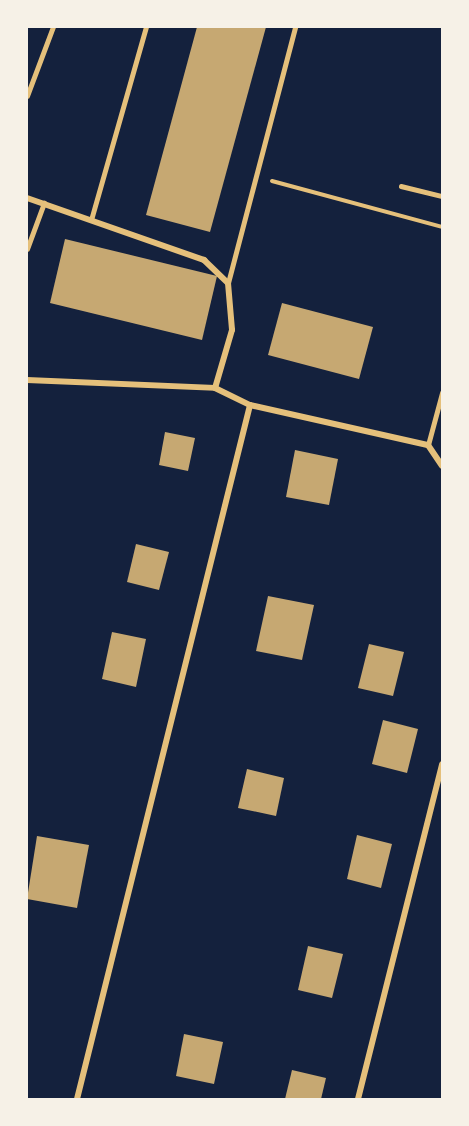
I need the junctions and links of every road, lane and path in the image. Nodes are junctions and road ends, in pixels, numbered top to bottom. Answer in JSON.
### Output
{"nodes":[{"id":1,"x":52,"y":27,"type":"edge"},
{"id":2,"x":146,"y":27,"type":"edge"},
{"id":3,"x":295,"y":27,"type":"edge"},
{"id":4,"x":27,"y":96,"type":"edge"},
{"id":5,"x":256,"y":177,"type":"junction"},
{"id":6,"x":401,"y":186,"type":"dead end"},
{"id":7,"x":442,"y":196,"type":"edge"},
{"id":8,"x":27,"y":198,"type":"edge"},
{"id":9,"x":44,"y":203,"type":"junction"},
{"id":10,"x":91,"y":220,"type":"junction"},
{"id":11,"x":442,"y":227,"type":"edge"},
{"id":12,"x":27,"y":249,"type":"edge"},
{"id":13,"x":228,"y":283,"type":"junction"},
{"id":14,"x":27,"y":380,"type":"edge"},
{"id":15,"x":215,"y":388,"type":"junction"},
{"id":16,"x":442,"y":393,"type":"edge"},
{"id":17,"x":250,"y":405,"type":"junction"},
{"id":18,"x":428,"y":445,"type":"junction"},
{"id":19,"x":442,"y":466,"type":"edge"},
{"id":20,"x":442,"y":764,"type":"edge"},
{"id":21,"x":76,"y":1099,"type":"edge"},
{"id":22,"x":358,"y":1099,"type":"edge"}],
"edges":[{"from":1,"to":4,"type":"lane"},
{"from":2,"to":10,"type":"lane"},
{"from":3,"to":5,"type":"lane"},
{"from":5,"to":11,"type":"path"},
{"from":5,"to":13,"type":"lane"},
{"from":6,"to":7,"type":"lane"},
{"from":8,"to":9,"type":"street"},
{"from":9,"to":10,"type":"street"},
{"from":9,"to":12,"type":"lane"},
{"from":10,"to":13,"type":"street"},
{"from":13,"to":15,"type":"street"},
{"from":14,"to":15,"type":"street"},
{"from":15,"to":17,"type":"street"},
{"from":16,"to":18,"type":"lane"},
{"from":17,"to":18,"type":"street"},
{"from":17,"to":21,"type":"street"},
{"from":18,"to":19,"type":"street"},
{"from":20,"to":22,"type":"street"}]}
